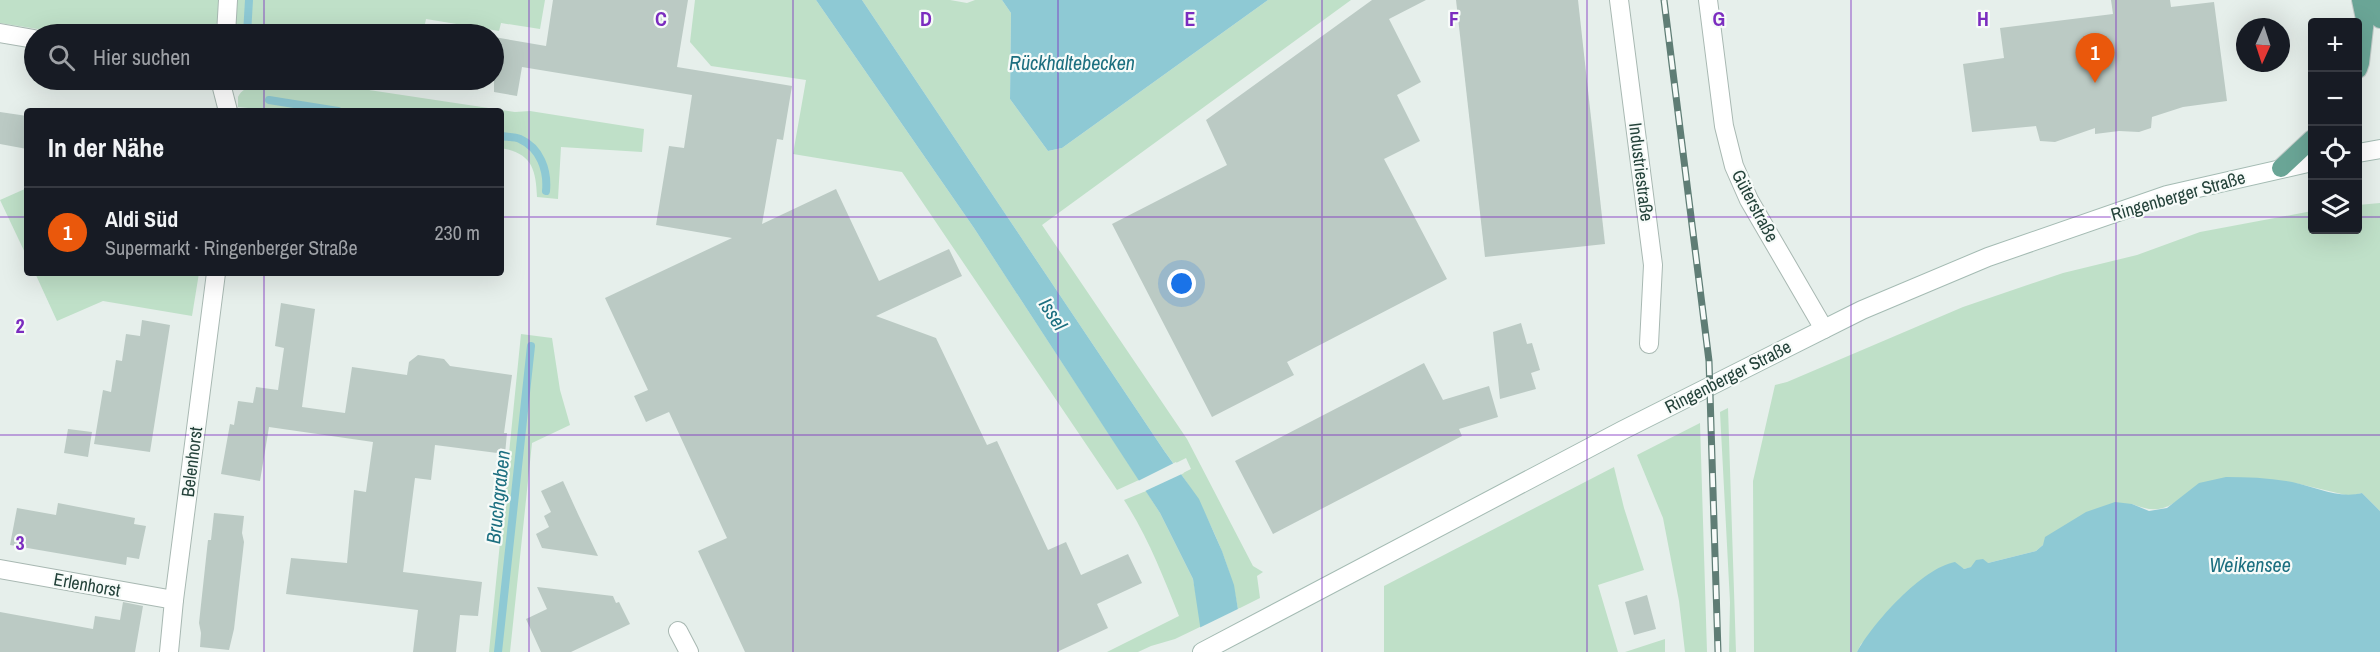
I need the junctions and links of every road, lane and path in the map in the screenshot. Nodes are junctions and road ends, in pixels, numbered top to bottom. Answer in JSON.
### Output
{"nodes":[{"id":1,"x":228,"y":0,"type":"edge"},
{"id":2,"x":1619,"y":0,"type":"edge"},
{"id":3,"x":1708,"y":0,"type":"edge"},
{"id":4,"x":2361,"y":0,"type":"edge"},
{"id":5,"x":2372,"y":0,"type":"edge"},
{"id":6,"x":2380,"y":19,"type":"edge"},
{"id":7,"x":227,"y":24,"type":"edge"},
{"id":8,"x":0,"y":33,"type":"edge"},
{"id":9,"x":24,"y":37,"type":"edge"},
{"id":10,"x":2362,"y":45,"type":"edge"},
{"id":11,"x":223,"y":90,"type":"edge"},
{"id":12,"x":227,"y":108,"type":"edge"},
{"id":13,"x":2308,"y":144,"type":"edge"},
{"id":14,"x":2380,"y":149,"type":"edge"},
{"id":15,"x":2362,"y":152,"type":"edge"},
{"id":16,"x":2308,"y":163,"type":"edge"},
{"id":17,"x":2281,"y":168,"type":"junction"},
{"id":18,"x":216,"y":276,"type":"edge"},
{"id":19,"x":1824,"y":329,"type":"junction"},
{"id":20,"x":1649,"y":344,"type":"dead end"},
{"id":21,"x":0,"y":569,"type":"edge"},
{"id":22,"x":174,"y":600,"type":"junction"},
{"id":23,"x":678,"y":631,"type":"dead end"},
{"id":24,"x":169,"y":652,"type":"edge"},
{"id":25,"x":689,"y":652,"type":"edge"},
{"id":26,"x":1202,"y":652,"type":"edge"}],
"edges":[{"from":1,"to":7,"type":"street"},
{"from":2,"to":20,"type":"street","name":"Industriestraße"},
{"from":3,"to":19,"type":"street","name":"Güterstraße"},
{"from":4,"to":10,"type":"main road"},
{"from":5,"to":6,"type":"main road"},
{"from":8,"to":9,"type":"street"},
{"from":11,"to":12,"type":"street"},
{"from":13,"to":17,"type":"main road","name":"Ringenberger Straße"},
{"from":14,"to":15,"type":"street"},
{"from":16,"to":17,"type":"street","name":"Ringenberger Straße"},
{"from":17,"to":19,"type":"street","name":"Ringenberger Straße"},
{"from":18,"to":22,"type":"street","name":"Belenhorst"},
{"from":19,"to":26,"type":"street","name":"Ringenberger Straße"},
{"from":21,"to":22,"type":"street","name":"Erlenhorst"},
{"from":22,"to":24,"type":"street","name":"Belenhorst"},
{"from":23,"to":25,"type":"street"}]}
